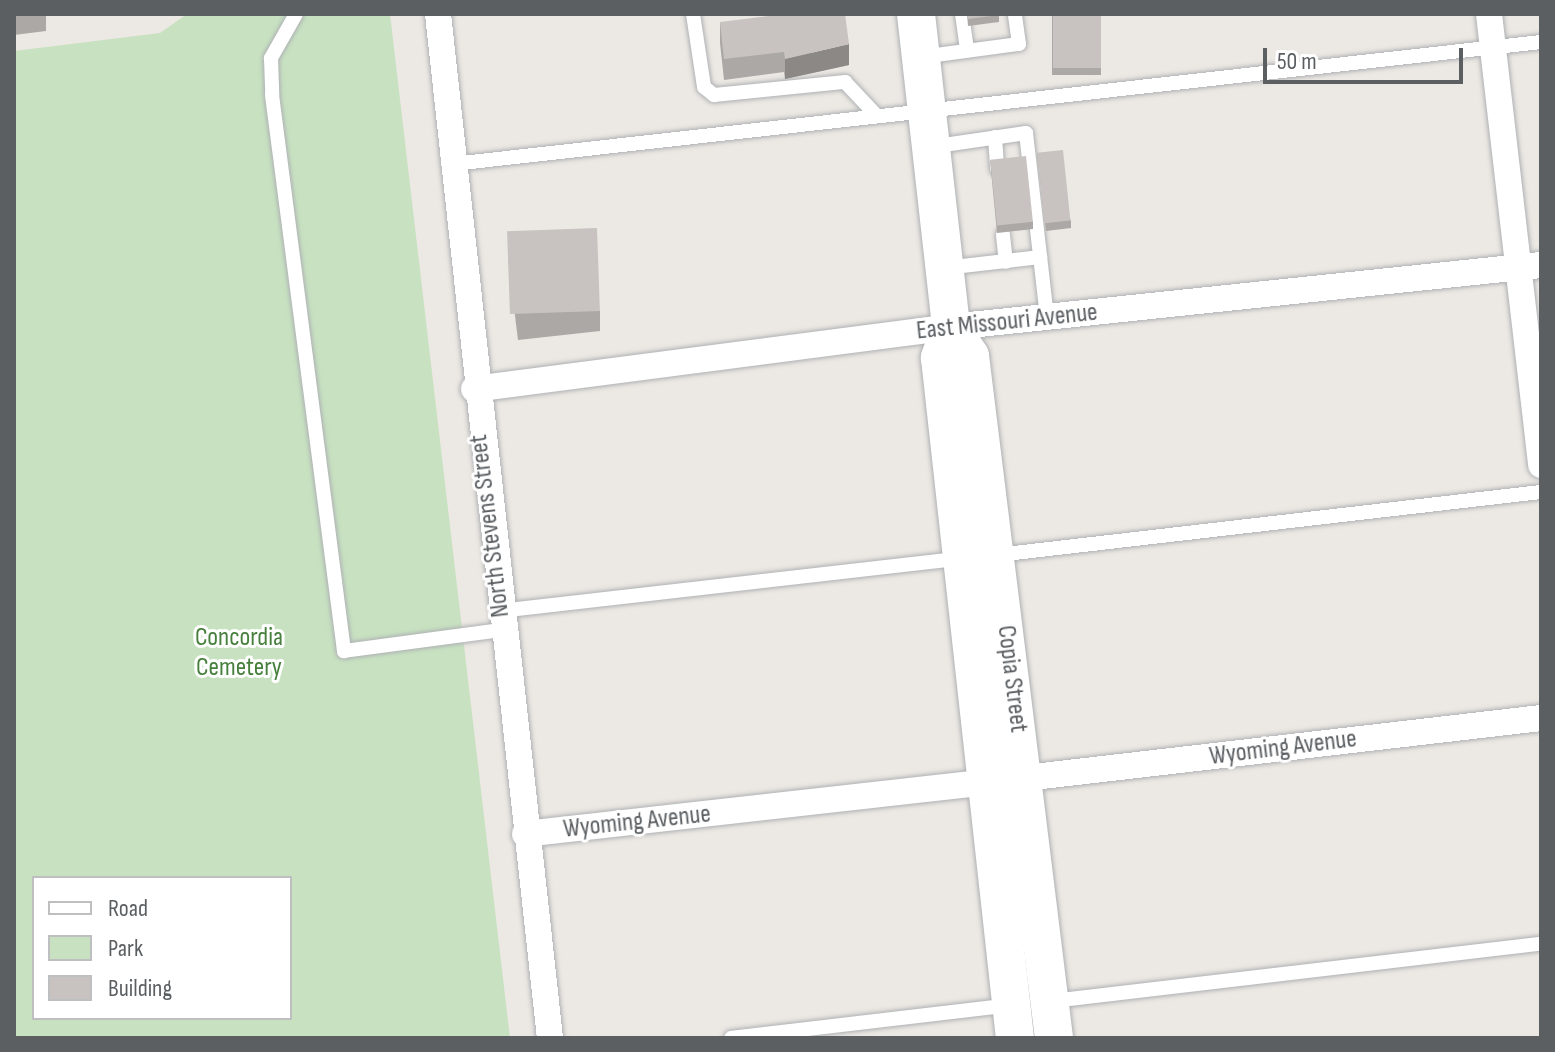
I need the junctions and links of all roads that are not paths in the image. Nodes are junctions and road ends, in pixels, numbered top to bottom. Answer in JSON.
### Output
{"nodes":[{"id":1,"x":296,"y":14,"type":"edge"},
{"id":2,"x":438,"y":14,"type":"edge"},
{"id":3,"x":693,"y":14,"type":"edge"},
{"id":4,"x":916,"y":14,"type":"edge"},
{"id":5,"x":962,"y":14,"type":"edge"},
{"id":6,"x":1015,"y":14,"type":"edge"},
{"id":7,"x":1489,"y":14,"type":"edge"},
{"id":8,"x":1541,"y":42,"type":"edge"},
{"id":9,"x":1493,"y":48,"type":"junction"},
{"id":10,"x":967,"y":51,"type":"junction"},
{"id":11,"x":921,"y":57,"type":"junction"},
{"id":12,"x":926,"y":108,"type":"junction"},
{"id":13,"x":875,"y":114,"type":"junction"},
{"id":14,"x":995,"y":137,"type":"junction"},
{"id":15,"x":930,"y":147,"type":"junction"},
{"id":16,"x":453,"y":164,"type":"junction"},
{"id":17,"x":997,"y":169,"type":"edge"},
{"id":18,"x":1003,"y":235,"type":"edge"},
{"id":19,"x":1040,"y":257,"type":"junction"},
{"id":20,"x":1006,"y":262,"type":"junction"},
{"id":21,"x":1530,"y":266,"type":"edge"},
{"id":22,"x":944,"y":268,"type":"junction"},
{"id":23,"x":1047,"y":318,"type":"junction"},
{"id":24,"x":951,"y":327,"type":"junction"},
{"id":25,"x":474,"y":389,"type":"junction"},
{"id":26,"x":1541,"y":465,"type":"edge"},
{"id":27,"x":1541,"y":492,"type":"edge"},
{"id":28,"x":980,"y":557,"type":"junction"},
{"id":29,"x":501,"y":621,"type":"junction"},
{"id":30,"x":1541,"y":718,"type":"edge"},
{"id":31,"x":1006,"y":780,"type":"junction"},
{"id":32,"x":525,"y":834,"type":"junction"},
{"id":33,"x":1541,"y":944,"type":"edge"},
{"id":34,"x":1052,"y":1020,"type":"edge"},
{"id":35,"x":1014,"y":1021,"type":"edge"},
{"id":36,"x":550,"y":1038,"type":"edge"},
{"id":37,"x":731,"y":1038,"type":"edge"}],
"edges":[{"from":1,"to":29,"type":"lane"},
{"from":2,"to":16,"type":"street","name":"North Stevens Street"},
{"from":3,"to":13,"type":"lane"},
{"from":4,"to":11,"type":"main road","name":"Copia Street"},
{"from":5,"to":10,"type":"lane"},
{"from":6,"to":10,"type":"lane"},
{"from":7,"to":9,"type":"street"},
{"from":8,"to":9,"type":"lane"},
{"from":9,"to":12,"type":"lane"},
{"from":9,"to":21,"type":"street"},
{"from":10,"to":11,"type":"lane"},
{"from":11,"to":12,"type":"main road","name":"Copia Street"},
{"from":12,"to":13,"type":"lane"},
{"from":12,"to":15,"type":"main road","name":"Copia Street"},
{"from":13,"to":16,"type":"lane"},
{"from":14,"to":15,"type":"lane"},
{"from":14,"to":17,"type":"lane"},
{"from":14,"to":19,"type":"lane"},
{"from":15,"to":22,"type":"main road","name":"Copia Street"},
{"from":16,"to":25,"type":"street","name":"North Stevens Street"},
{"from":18,"to":20,"type":"lane"},
{"from":19,"to":20,"type":"lane"},
{"from":19,"to":23,"type":"lane"},
{"from":20,"to":22,"type":"lane"},
{"from":21,"to":23,"type":"street","name":"East Missouri Avenue"},
{"from":21,"to":26,"type":"street"},
{"from":22,"to":24,"type":"main road","name":"Copia Street"},
{"from":23,"to":24,"type":"street","name":"East Missouri Avenue"},
{"from":24,"to":25,"type":"street","name":"East Missouri Avenue"},
{"from":24,"to":28,"type":"main road","name":"Copia Street"},
{"from":25,"to":29,"type":"street","name":"North Stevens Street"},
{"from":27,"to":28,"type":"lane"},
{"from":28,"to":29,"type":"lane"},
{"from":28,"to":31,"type":"main road","name":"Copia Street"},
{"from":29,"to":32,"type":"street","name":"North Stevens Street"},
{"from":30,"to":31,"type":"street","name":"Wyoming Avenue"},
{"from":31,"to":32,"type":"street","name":"Wyoming Avenue"},
{"from":31,"to":34,"type":"main road","name":"Copia Street"},
{"from":31,"to":35,"type":"main road","name":"Copia Street"},
{"from":32,"to":36,"type":"street","name":"North Stevens Street"},
{"from":33,"to":34,"type":"lane"},
{"from":35,"to":37,"type":"lane"}]}
